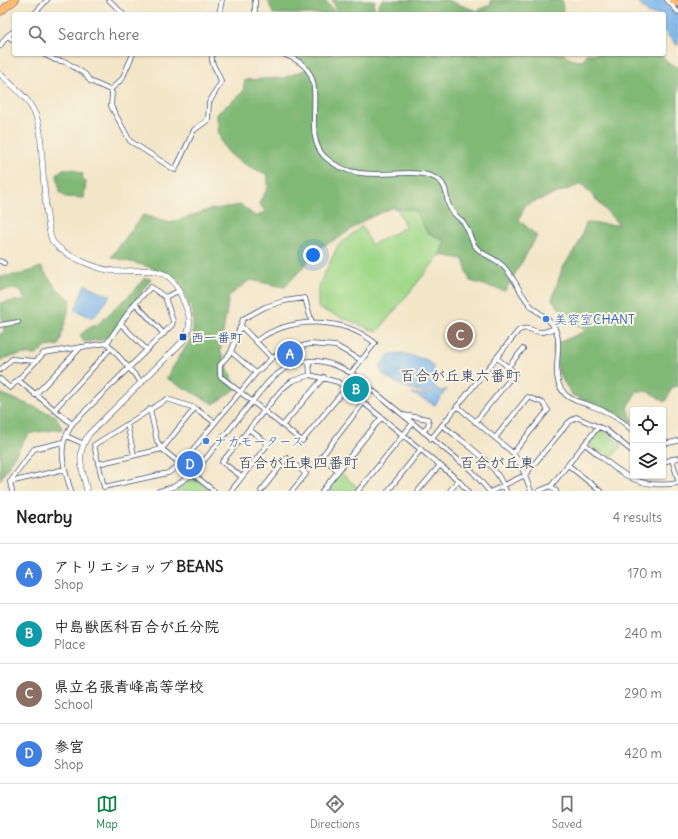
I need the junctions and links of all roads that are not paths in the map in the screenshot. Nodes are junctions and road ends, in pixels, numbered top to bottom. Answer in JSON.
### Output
{"nodes":[{"id":1,"x":15,"y":0,"type":"edge"},
{"id":2,"x":47,"y":0,"type":"edge"},
{"id":3,"x":110,"y":0,"type":"edge"},
{"id":4,"x":222,"y":0,"type":"edge"},
{"id":5,"x":255,"y":0,"type":"edge"},
{"id":6,"x":667,"y":0,"type":"edge"},
{"id":7,"x":672,"y":0,"type":"edge"},
{"id":8,"x":678,"y":4,"type":"edge"},
{"id":9,"x":0,"y":12,"type":"edge"},
{"id":10,"x":36,"y":12,"type":"edge"},
{"id":11,"x":121,"y":12,"type":"edge"},
{"id":12,"x":219,"y":12,"type":"edge"},
{"id":13,"x":255,"y":12,"type":"edge"},
{"id":14,"x":678,"y":12,"type":"edge"},
{"id":15,"x":12,"y":32,"type":"edge"},
{"id":16,"x":7,"y":36,"type":"junction"},
{"id":17,"x":12,"y":39,"type":"edge"},
{"id":18,"x":0,"y":46,"type":"edge"},
{"id":19,"x":47,"y":56,"type":"edge"},
{"id":20,"x":132,"y":56,"type":"edge"},
{"id":21,"x":212,"y":56,"type":"edge"},
{"id":22,"x":286,"y":56,"type":"edge"},
{"id":23,"x":0,"y":74,"type":"edge"},
{"id":24,"x":110,"y":90,"type":"junction"},
{"id":25,"x":179,"y":291,"type":"junction"},
{"id":26,"x":165,"y":297,"type":"junction"},
{"id":27,"x":136,"y":303,"type":"junction"},
{"id":28,"x":18,"y":322,"type":"dead end"},
{"id":29,"x":312,"y":323,"type":"junction"},
{"id":30,"x":121,"y":324,"type":"junction"},
{"id":31,"x":0,"y":325,"type":"edge"},
{"id":32,"x":242,"y":326,"type":"junction"},
{"id":33,"x":555,"y":328,"type":"junction"},
{"id":34,"x":164,"y":334,"type":"junction"},
{"id":35,"x":256,"y":341,"type":"junction"},
{"id":36,"x":107,"y":343,"type":"junction"},
{"id":37,"x":81,"y":347,"type":"junction"},
{"id":38,"x":111,"y":348,"type":"junction"},
{"id":39,"x":146,"y":349,"type":"junction"},
{"id":40,"x":523,"y":349,"type":"dead end"},
{"id":41,"x":230,"y":352,"type":"junction"},
{"id":42,"x":272,"y":358,"type":"junction"},
{"id":43,"x":497,"y":358,"type":"junction"},
{"id":44,"x":309,"y":360,"type":"junction"},
{"id":45,"x":361,"y":360,"type":"junction"},
{"id":46,"x":35,"y":361,"type":"junction"},
{"id":47,"x":128,"y":366,"type":"junction"},
{"id":48,"x":508,"y":367,"type":"junction"},
{"id":49,"x":0,"y":370,"type":"edge"},
{"id":50,"x":256,"y":373,"type":"junction"},
{"id":51,"x":351,"y":373,"type":"junction"},
{"id":52,"x":310,"y":375,"type":"junction"},
{"id":53,"x":324,"y":377,"type":"junction"},
{"id":54,"x":0,"y":378,"type":"edge"},
{"id":55,"x":18,"y":380,"type":"junction"},
{"id":56,"x":142,"y":383,"type":"junction"},
{"id":57,"x":345,"y":389,"type":"junction"},
{"id":58,"x":240,"y":392,"type":"junction"},
{"id":59,"x":35,"y":395,"type":"junction"},
{"id":60,"x":253,"y":402,"type":"junction"},
{"id":61,"x":363,"y":403,"type":"junction"},
{"id":62,"x":457,"y":406,"type":"junction"},
{"id":63,"x":195,"y":408,"type":"junction"},
{"id":64,"x":150,"y":409,"type":"junction"},
{"id":65,"x":54,"y":410,"type":"junction"},
{"id":66,"x":265,"y":411,"type":"junction"},
{"id":67,"x":403,"y":415,"type":"junction"},
{"id":68,"x":381,"y":418,"type":"junction"},
{"id":69,"x":214,"y":422,"type":"junction"},
{"id":70,"x":475,"y":422,"type":"junction"},
{"id":71,"x":413,"y":423,"type":"junction"},
{"id":72,"x":72,"y":424,"type":"junction"},
{"id":73,"x":126,"y":424,"type":"junction"},
{"id":74,"x":283,"y":425,"type":"junction"},
{"id":75,"x":442,"y":425,"type":"junction"},
{"id":76,"x":598,"y":427,"type":"junction"},
{"id":77,"x":630,"y":428,"type":"edge"},
{"id":78,"x":250,"y":430,"type":"junction"},
{"id":79,"x":423,"y":432,"type":"junction"},
{"id":80,"x":403,"y":435,"type":"junction"},
{"id":81,"x":66,"y":436,"type":"junction"},
{"id":82,"x":431,"y":438,"type":"junction"},
{"id":83,"x":495,"y":438,"type":"junction"},
{"id":84,"x":678,"y":441,"type":"edge"},
{"id":85,"x":63,"y":442,"type":"junction"},
{"id":86,"x":82,"y":443,"type":"junction"},
{"id":87,"x":666,"y":443,"type":"edge"},
{"id":88,"x":585,"y":444,"type":"junction"},
{"id":89,"x":162,"y":449,"type":"junction"},
{"id":90,"x":421,"y":449,"type":"junction"},
{"id":91,"x":630,"y":450,"type":"edge"},
{"id":92,"x":512,"y":453,"type":"junction"},
{"id":93,"x":134,"y":455,"type":"junction"},
{"id":94,"x":678,"y":458,"type":"edge"},
{"id":95,"x":672,"y":459,"type":"junction"},
{"id":96,"x":666,"y":461,"type":"edge"},
{"id":97,"x":98,"y":464,"type":"junction"},
{"id":98,"x":180,"y":465,"type":"junction"},
{"id":99,"x":440,"y":465,"type":"junction"},
{"id":100,"x":568,"y":465,"type":"junction"},
{"id":101,"x":65,"y":469,"type":"junction"},
{"id":102,"x":338,"y":471,"type":"junction"},
{"id":103,"x":193,"y":474,"type":"junction"},
{"id":104,"x":525,"y":475,"type":"junction"},
{"id":105,"x":242,"y":478,"type":"junction"},
{"id":106,"x":458,"y":480,"type":"junction"},
{"id":107,"x":678,"y":481,"type":"edge"},
{"id":108,"x":10,"y":482,"type":"junction"},
{"id":109,"x":504,"y":486,"type":"junction"},
{"id":110,"x":551,"y":486,"type":"junction"},
{"id":111,"x":653,"y":489,"type":"edge"},
{"id":112,"x":360,"y":490,"type":"edge"},
{"id":113,"x":12,"y":491,"type":"edge"},
{"id":114,"x":71,"y":491,"type":"edge"},
{"id":115,"x":87,"y":491,"type":"edge"},
{"id":116,"x":159,"y":491,"type":"edge"},
{"id":117,"x":214,"y":491,"type":"edge"},
{"id":118,"x":231,"y":491,"type":"edge"},
{"id":119,"x":261,"y":491,"type":"edge"},
{"id":120,"x":292,"y":491,"type":"edge"},
{"id":121,"x":322,"y":491,"type":"edge"},
{"id":122,"x":388,"y":491,"type":"edge"},
{"id":123,"x":418,"y":491,"type":"edge"},
{"id":124,"x":450,"y":491,"type":"edge"},
{"id":125,"x":468,"y":491,"type":"edge"},
{"id":126,"x":489,"y":491,"type":"edge"},
{"id":127,"x":492,"y":491,"type":"edge"},
{"id":128,"x":506,"y":491,"type":"edge"},
{"id":129,"x":531,"y":491,"type":"edge"},
{"id":130,"x":539,"y":491,"type":"edge"},
{"id":131,"x":556,"y":491,"type":"edge"},
{"id":132,"x":600,"y":491,"type":"edge"}],
"edges":[{"from":1,"to":9,"type":"highway"},
{"from":2,"to":10,"type":"street"},
{"from":3,"to":11,"type":"street"},
{"from":4,"to":12,"type":"street"},
{"from":5,"to":13,"type":"street"},
{"from":6,"to":14,"type":"street"},
{"from":7,"to":8,"type":"main road"},
{"from":15,"to":16,"type":"street"},
{"from":16,"to":17,"type":"street"},
{"from":16,"to":18,"type":"street"},
{"from":19,"to":24,"type":"street"},
{"from":20,"to":24,"type":"street"},
{"from":21,"to":24,"type":"street"},
{"from":22,"to":33,"type":"street"},
{"from":23,"to":25,"type":"street"},
{"from":25,"to":26,"type":"street"},
{"from":25,"to":56,"type":"street"},
{"from":26,"to":27,"type":"street"},
{"from":26,"to":34,"type":"street"},
{"from":27,"to":30,"type":"street"},
{"from":27,"to":34,"type":"street"},
{"from":28,"to":31,"type":"street"},
{"from":29,"to":32,"type":"street"},
{"from":29,"to":35,"type":"street"},
{"from":29,"to":45,"type":"street"},
{"from":30,"to":36,"type":"street"},
{"from":30,"to":39,"type":"street"},
{"from":32,"to":35,"type":"street"},
{"from":32,"to":41,"type":"street"},
{"from":33,"to":43,"type":"street"},
{"from":33,"to":77,"type":"street"},
{"from":34,"to":39,"type":"street"},
{"from":35,"to":42,"type":"street"},
{"from":36,"to":37,"type":"street"},
{"from":36,"to":38,"type":"street"},
{"from":37,"to":46,"type":"street"},
{"from":37,"to":59,"type":"street"},
{"from":38,"to":47,"type":"street"},
{"from":38,"to":65,"type":"street"},
{"from":39,"to":47,"type":"street"},
{"from":40,"to":48,"type":"street"},
{"from":41,"to":50,"type":"street"},
{"from":41,"to":58,"type":"street"},
{"from":42,"to":45,"type":"street"},
{"from":42,"to":50,"type":"street"},
{"from":43,"to":48,"type":"street"},
{"from":43,"to":62,"type":"street"},
{"from":44,"to":51,"type":"street"},
{"from":44,"to":52,"type":"street"},
{"from":44,"to":60,"type":"street"},
{"from":45,"to":51,"type":"street"},
{"from":46,"to":49,"type":"street"},
{"from":46,"to":55,"type":"street"},
{"from":47,"to":56,"type":"street"},
{"from":47,"to":72,"type":"street"},
{"from":48,"to":70,"type":"street"},
{"from":50,"to":58,"type":"street"},
{"from":51,"to":67,"type":"street"},
{"from":52,"to":53,"type":"street"},
{"from":52,"to":66,"type":"street"},
{"from":53,"to":57,"type":"street"},
{"from":53,"to":74,"type":"street"},
{"from":54,"to":55,"type":"street"},
{"from":55,"to":59,"type":"street"},
{"from":56,"to":86,"type":"street"},
{"from":57,"to":61,"type":"street"},
{"from":57,"to":74,"type":"street"},
{"from":58,"to":60,"type":"street"},
{"from":58,"to":69,"type":"street"},
{"from":59,"to":65,"type":"street"},
{"from":60,"to":66,"type":"street"},
{"from":60,"to":103,"type":"street"},
{"from":61,"to":68,"type":"street"},
{"from":61,"to":102,"type":"street"},
{"from":62,"to":70,"type":"street"},
{"from":62,"to":75,"type":"street"},
{"from":63,"to":64,"type":"street"},
{"from":63,"to":69,"type":"street"},
{"from":63,"to":89,"type":"street"},
{"from":64,"to":73,"type":"street"},
{"from":64,"to":89,"type":"street"},
{"from":65,"to":72,"type":"street"},
{"from":66,"to":74,"type":"street"},
{"from":66,"to":78,"type":"street"},
{"from":67,"to":71,"type":"street"},
{"from":67,"to":79,"type":"street"},
{"from":68,"to":80,"type":"street"},
{"from":68,"to":102,"type":"street"},
{"from":69,"to":98,"type":"street"},
{"from":70,"to":83,"type":"street"},
{"from":71,"to":79,"type":"street"},
{"from":71,"to":80,"type":"street"},
{"from":72,"to":81,"type":"street"},
{"from":73,"to":93,"type":"street"},
{"from":73,"to":97,"type":"street"},
{"from":75,"to":82,"type":"street"},
{"from":75,"to":109,"type":"street"},
{"from":76,"to":88,"type":"street"},
{"from":76,"to":91,"type":"street"},
{"from":76,"to":104,"type":"street"},
{"from":78,"to":105,"type":"street"},
{"from":78,"to":105,"type":"street"},
{"from":79,"to":82,"type":"street"},
{"from":80,"to":90,"type":"street"},
{"from":80,"to":112,"type":"street"},
{"from":81,"to":85,"type":"street"},
{"from":81,"to":86,"type":"street"},
{"from":82,"to":126,"type":"street"},
{"from":83,"to":92,"type":"street"},
{"from":83,"to":92,"type":"street"},
{"from":84,"to":87,"type":"street"},
{"from":85,"to":101,"type":"street"},
{"from":85,"to":108,"type":"street"},
{"from":86,"to":115,"type":"street"},
{"from":88,"to":100,"type":"street"},
{"from":88,"to":111,"type":"street"},
{"from":89,"to":93,"type":"street"},
{"from":89,"to":98,"type":"street"},
{"from":90,"to":99,"type":"street"},
{"from":90,"to":122,"type":"street"},
{"from":92,"to":104,"type":"street"},
{"from":93,"to":97,"type":"street"},
{"from":94,"to":95,"type":"street"},
{"from":95,"to":96,"type":"street"},
{"from":95,"to":107,"type":"street"},
{"from":97,"to":98,"type":"street"},
{"from":98,"to":103,"type":"street"},
{"from":99,"to":106,"type":"street"},
{"from":99,"to":123,"type":"street"},
{"from":100,"to":110,"type":"street"},
{"from":100,"to":132,"type":"street"},
{"from":101,"to":108,"type":"street"},
{"from":101,"to":114,"type":"street"},
{"from":102,"to":121,"type":"street"},
{"from":103,"to":116,"type":"street"},
{"from":103,"to":117,"type":"street"},
{"from":104,"to":109,"type":"street"},
{"from":104,"to":129,"type":"street"},
{"from":105,"to":118,"type":"street"},
{"from":106,"to":124,"type":"street"},
{"from":106,"to":125,"type":"street"},
{"from":107,"to":111,"type":"street"},
{"from":108,"to":113,"type":"street"},
{"from":109,"to":127,"type":"street"},
{"from":109,"to":128,"type":"street"},
{"from":110,"to":130,"type":"street"},
{"from":110,"to":131,"type":"street"},
{"from":119,"to":120,"type":"street"}]}
